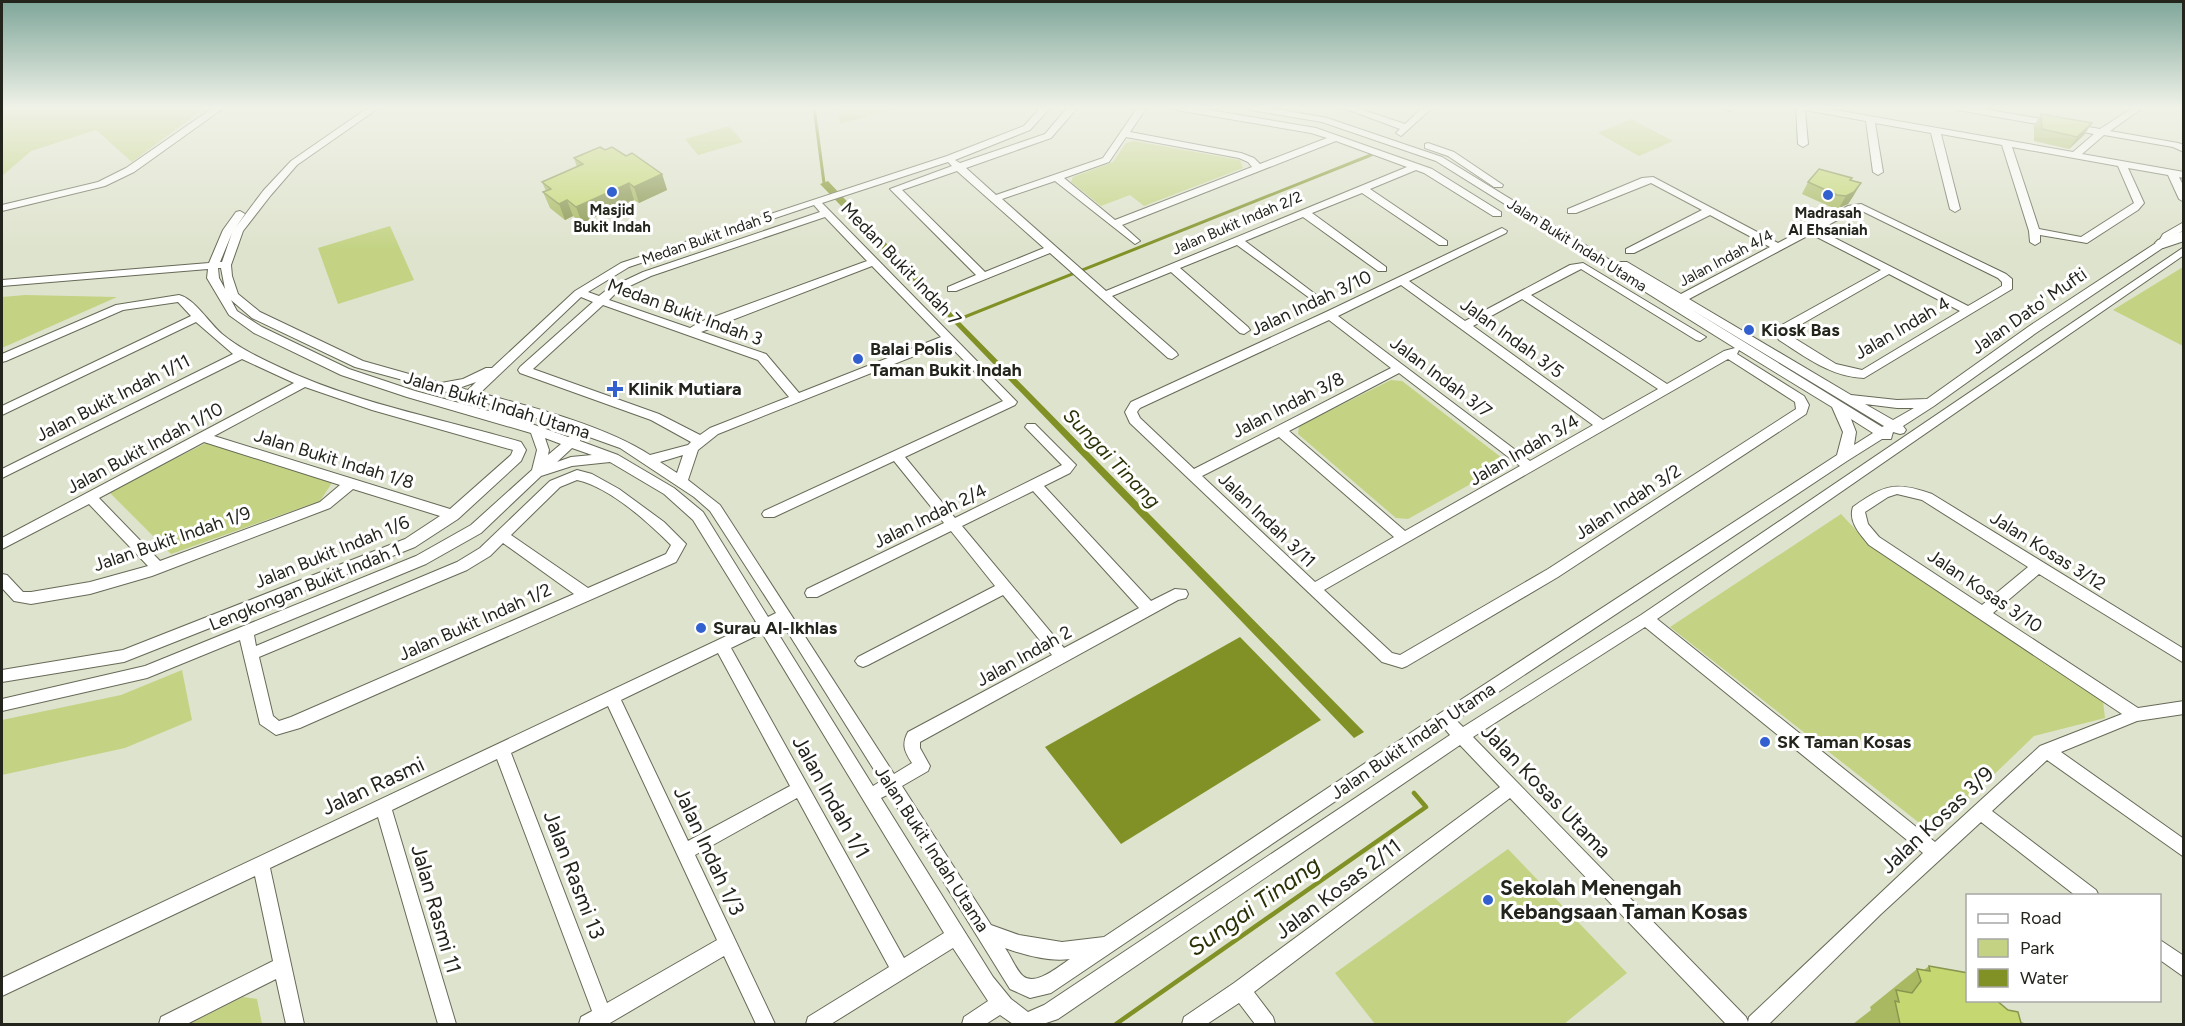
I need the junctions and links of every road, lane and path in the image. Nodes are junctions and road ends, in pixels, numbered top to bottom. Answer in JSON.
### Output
{"nodes":[{"id":1,"x":152,"y":155,"type":"edge"},
{"id":2,"x":294,"y":155,"type":"edge"},
{"id":3,"x":306,"y":155,"type":"edge"},
{"id":4,"x":958,"y":155,"type":"edge"},
{"id":5,"x":994,"y":155,"type":"edge"},
{"id":6,"x":1110,"y":155,"type":"edge"},
{"id":7,"x":1235,"y":155,"type":"edge"},
{"id":8,"x":1294,"y":155,"type":"edge"},
{"id":9,"x":1382,"y":155,"type":"edge"},
{"id":10,"x":1431,"y":155,"type":"edge"},
{"id":11,"x":1875,"y":155,"type":"edge"},
{"id":12,"x":1941,"y":155,"type":"edge"},
{"id":13,"x":2010,"y":155,"type":"edge"},
{"id":14,"x":2068,"y":155,"type":"edge"},
{"id":15,"x":2074,"y":156,"type":"joint"},
{"id":16,"x":950,"y":158,"type":"junction"},
{"id":17,"x":2121,"y":165,"type":"junction"},
{"id":18,"x":959,"y":167,"type":"junction"},
{"id":19,"x":1415,"y":167,"type":"junction"},
{"id":20,"x":1259,"y":169,"type":"junction"},
{"id":21,"x":1878,"y":172,"type":"dead end"},
{"id":22,"x":2172,"y":172,"type":"junction"},
{"id":23,"x":2184,"y":175,"type":"edge"},
{"id":24,"x":1058,"y":178,"type":"junction"},
{"id":25,"x":1362,"y":188,"type":"junction"},
{"id":26,"x":996,"y":198,"type":"junction"},
{"id":27,"x":2184,"y":199,"type":"edge"},
{"id":28,"x":815,"y":201,"type":"junction"},
{"id":29,"x":2,"y":208,"type":"edge"},
{"id":30,"x":1955,"y":209,"type":"dead end"},
{"id":31,"x":1710,"y":210,"type":"junction"},
{"id":32,"x":1572,"y":211,"type":"dead end"},
{"id":33,"x":1303,"y":212,"type":"junction"},
{"id":34,"x":826,"y":213,"type":"junction"},
{"id":35,"x":1497,"y":214,"type":"dead end"},
{"id":36,"x":1114,"y":224,"type":"junction"},
{"id":37,"x":2184,"y":225,"type":"edge"},
{"id":38,"x":1811,"y":230,"type":"junction"},
{"id":39,"x":1502,"y":231,"type":"dead end"},
{"id":40,"x":2184,"y":235,"type":"edge"},
{"id":41,"x":1237,"y":240,"type":"junction"},
{"id":42,"x":1135,"y":241,"type":"dead end"},
{"id":43,"x":1443,"y":243,"type":"dead end"},
{"id":44,"x":2163,"y":243,"type":"junction"},
{"id":45,"x":1778,"y":248,"type":"junction"},
{"id":46,"x":1051,"y":249,"type":"junction"},
{"id":47,"x":2184,"y":250,"type":"edge"},
{"id":48,"x":1630,"y":251,"type":"dead end"},
{"id":49,"x":874,"y":262,"type":"junction"},
{"id":50,"x":219,"y":266,"type":"junction"},
{"id":51,"x":1172,"y":267,"type":"junction"},
{"id":52,"x":1382,"y":268,"type":"dead end"},
{"id":53,"x":1889,"y":270,"type":"junction"},
{"id":54,"x":983,"y":276,"type":"junction"},
{"id":55,"x":1401,"y":280,"type":"junction"},
{"id":56,"x":2008,"y":281,"type":"joint"},
{"id":57,"x":2,"y":284,"type":"edge"},
{"id":58,"x":952,"y":289,"type":"dead end"},
{"id":59,"x":579,"y":293,"type":"junction"},
{"id":60,"x":1522,"y":294,"type":"junction"},
{"id":61,"x":1106,"y":296,"type":"junction"},
{"id":62,"x":1315,"y":299,"type":"dead end"},
{"id":63,"x":601,"y":300,"type":"junction"},
{"id":64,"x":1676,"y":302,"type":"junction"},
{"id":65,"x":1967,"y":310,"type":"junction"},
{"id":66,"x":1330,"y":315,"type":"junction"},
{"id":67,"x":198,"y":317,"type":"junction"},
{"id":68,"x":1464,"y":326,"type":"junction"},
{"id":69,"x":1244,"y":330,"type":"dead end"},
{"id":70,"x":692,"y":332,"type":"junction"},
{"id":71,"x":1700,"y":337,"type":"dead end"},
{"id":72,"x":948,"y":338,"type":"junction"},
{"id":73,"x":1740,"y":348,"type":"junction"},
{"id":74,"x":242,"y":354,"type":"junction"},
{"id":75,"x":1172,"y":355,"type":"dead end"},
{"id":76,"x":2,"y":358,"type":"edge"},
{"id":77,"x":504,"y":364,"type":"junction"},
{"id":78,"x":1400,"y":368,"type":"junction"},
{"id":79,"x":304,"y":383,"type":"junction"},
{"id":80,"x":435,"y":385,"type":"junction"},
{"id":81,"x":1667,"y":389,"type":"junction"},
{"id":82,"x":471,"y":395,"type":"junction"},
{"id":83,"x":797,"y":398,"type":"junction"},
{"id":84,"x":1836,"y":398,"type":"junction"},
{"id":85,"x":493,"y":401,"type":"junction"},
{"id":86,"x":1930,"y":403,"type":"junction"},
{"id":87,"x":1135,"y":405,"type":"joint"},
{"id":88,"x":458,"y":407,"type":"junction"},
{"id":89,"x":2,"y":411,"type":"edge"},
{"id":90,"x":1603,"y":426,"type":"junction"},
{"id":91,"x":1031,"y":427,"type":"dead end"},
{"id":92,"x":536,"y":429,"type":"junction"},
{"id":93,"x":583,"y":429,"type":"junction"},
{"id":94,"x":1888,"y":429,"type":"junction"},
{"id":95,"x":1279,"y":430,"type":"junction"},
{"id":96,"x":205,"y":438,"type":"junction"},
{"id":97,"x":1907,"y":441,"type":"junction"},
{"id":98,"x":571,"y":442,"type":"junction"},
{"id":99,"x":696,"y":445,"type":"junction"},
{"id":100,"x":897,"y":456,"type":"junction"},
{"id":101,"x":613,"y":458,"type":"junction"},
{"id":102,"x":1842,"y":458,"type":"junction"},
{"id":103,"x":649,"y":460,"type":"junction"},
{"id":104,"x":1530,"y":467,"type":"junction"},
{"id":105,"x":537,"y":473,"type":"junction"},
{"id":106,"x":2,"y":474,"type":"edge"},
{"id":107,"x":1194,"y":475,"type":"junction"},
{"id":108,"x":681,"y":482,"type":"junction"},
{"id":109,"x":351,"y":483,"type":"junction"},
{"id":110,"x":1035,"y":484,"type":"junction"},
{"id":111,"x":1888,"y":489,"type":"joint"},
{"id":112,"x":90,"y":496,"type":"junction"},
{"id":113,"x":769,"y":514,"type":"dead end"},
{"id":114,"x":453,"y":515,"type":"junction"},
{"id":115,"x":953,"y":525,"type":"junction"},
{"id":116,"x":503,"y":536,"type":"junction"},
{"id":117,"x":1404,"y":538,"type":"junction"},
{"id":118,"x":2,"y":543,"type":"edge"},
{"id":119,"x":2038,"y":567,"type":"junction"},
{"id":120,"x":158,"y":568,"type":"junction"},
{"id":121,"x":2,"y":579,"type":"edge"},
{"id":122,"x":1005,"y":587,"type":"junction"},
{"id":123,"x":1314,"y":589,"type":"junction"},
{"id":124,"x":585,"y":594,"type":"junction"},
{"id":125,"x":812,"y":594,"type":"dead end"},
{"id":126,"x":1182,"y":594,"type":"dead end"},
{"id":127,"x":1149,"y":609,"type":"junction"},
{"id":128,"x":1983,"y":613,"type":"junction"},
{"id":129,"x":785,"y":615,"type":"junction"},
{"id":130,"x":1646,"y":619,"type":"junction"},
{"id":131,"x":763,"y":626,"type":"junction"},
{"id":132,"x":246,"y":633,"type":"junction"},
{"id":133,"x":722,"y":646,"type":"junction"},
{"id":134,"x":252,"y":654,"type":"junction"},
{"id":135,"x":1062,"y":657,"type":"junction"},
{"id":136,"x":2184,"y":657,"type":"edge"},
{"id":137,"x":1387,"y":658,"type":"joint"},
{"id":138,"x":863,"y":661,"type":"dead end"},
{"id":139,"x":2,"y":676,"type":"edge"},
{"id":140,"x":612,"y":698,"type":"junction"},
{"id":141,"x":2,"y":705,"type":"edge"},
{"id":142,"x":2184,"y":707,"type":"edge"},
{"id":143,"x":2136,"y":715,"type":"junction"},
{"id":144,"x":1445,"y":719,"type":"junction"},
{"id":145,"x":1461,"y":736,"type":"junction"},
{"id":146,"x":502,"y":750,"type":"junction"},
{"id":147,"x":2046,"y":752,"type":"junction"},
{"id":148,"x":890,"y":784,"type":"junction"},
{"id":149,"x":801,"y":788,"type":"junction"},
{"id":150,"x":1511,"y":788,"type":"junction"},
{"id":151,"x":870,"y":796,"type":"junction"},
{"id":152,"x":383,"y":806,"type":"junction"},
{"id":153,"x":1980,"y":811,"type":"junction"},
{"id":154,"x":2183,"y":849,"type":"edge"},
{"id":155,"x":685,"y":852,"type":"junction"},
{"id":156,"x":1935,"y":852,"type":"junction"},
{"id":157,"x":261,"y":864,"type":"junction"},
{"id":158,"x":2087,"y":894,"type":"edge"},
{"id":159,"x":985,"y":932,"type":"junction"},
{"id":160,"x":956,"y":936,"type":"junction"},
{"id":161,"x":728,"y":944,"type":"junction"},
{"id":162,"x":1109,"y":944,"type":"junction"},
{"id":163,"x":2161,"y":951,"type":"edge"},
{"id":164,"x":282,"y":966,"type":"junction"},
{"id":165,"x":2184,"y":968,"type":"edge"},
{"id":166,"x":901,"y":970,"type":"junction"},
{"id":167,"x":2,"y":987,"type":"edge"},
{"id":168,"x":1241,"y":990,"type":"junction"},
{"id":169,"x":1001,"y":1003,"type":"junction"},
{"id":170,"x":596,"y":1020,"type":"edge"},
{"id":171,"x":1024,"y":1023,"type":"edge"},
{"id":172,"x":168,"y":1024,"type":"edge"},
{"id":173,"x":295,"y":1024,"type":"edge"},
{"id":174,"x":447,"y":1024,"type":"edge"},
{"id":175,"x":766,"y":1024,"type":"edge"},
{"id":176,"x":814,"y":1024,"type":"edge"},
{"id":177,"x":971,"y":1024,"type":"edge"},
{"id":178,"x":1191,"y":1024,"type":"edge"},
{"id":179,"x":1266,"y":1024,"type":"edge"},
{"id":180,"x":1739,"y":1024,"type":"edge"},
{"id":181,"x":1756,"y":1024,"type":"edge"}],
"edges":[{"from":1,"to":29,"type":"street"},
{"from":2,"to":50,"type":"street"},
{"from":3,"to":50,"type":"street"},
{"from":4,"to":16,"type":"street"},
{"from":5,"to":18,"type":"street"},
{"from":6,"to":24,"type":"street"},
{"from":7,"to":20,"type":"street"},
{"from":8,"to":20,"type":"street"},
{"from":9,"to":19,"type":"street"},
{"from":10,"to":64,"type":"street","name":"Jalan Bukit Indah Utama"},
{"from":11,"to":21,"type":"street"},
{"from":12,"to":30,"type":"street"},
{"from":13,"to":17,"type":"street"},
{"from":14,"to":15,"type":"street"},
{"from":15,"to":17,"type":"street"},
{"from":16,"to":18,"type":"street"},
{"from":16,"to":28,"type":"street"},
{"from":17,"to":22,"type":"street"},
{"from":18,"to":26,"type":"street"},
{"from":18,"to":54,"type":"street"},
{"from":19,"to":25,"type":"street","name":"Jalan Bukit Indah 2/2"},
{"from":19,"to":35,"type":"street"},
{"from":20,"to":36,"type":"street"},
{"from":22,"to":23,"type":"street"},
{"from":22,"to":27,"type":"street"},
{"from":24,"to":26,"type":"street"},
{"from":24,"to":36,"type":"street"},
{"from":25,"to":33,"type":"street","name":"Jalan Bukit Indah 2/2"},
{"from":25,"to":43,"type":"street"},
{"from":26,"to":46,"type":"street"},
{"from":28,"to":34,"type":"street","name":"Medan Bukit Indah 7"},
{"from":28,"to":59,"type":"street"},
{"from":31,"to":32,"type":"street"},
{"from":31,"to":45,"type":"street"},
{"from":31,"to":48,"type":"street"},
{"from":33,"to":41,"type":"street","name":"Jalan Bukit Indah 2/2"},
{"from":33,"to":52,"type":"street"},
{"from":34,"to":49,"type":"street","name":"Medan Bukit Indah 7"},
{"from":34,"to":63,"type":"street","name":"Medan Bukit Indah 5"},
{"from":36,"to":42,"type":"street"},
{"from":37,"to":44,"type":"street","name":"Jalan Dato' Mufti"},
{"from":38,"to":45,"type":"street","name":"Jalan Indah 4/4"},
{"from":38,"to":53,"type":"street"},
{"from":38,"to":56,"type":"street","name":"Jalan Indah 4/4"},
{"from":39,"to":55,"type":"street","name":"Jalan Indah 3/10"},
{"from":40,"to":44,"type":"highway"},
{"from":41,"to":51,"type":"street","name":"Jalan Bukit Indah 2/2"},
{"from":41,"to":62,"type":"street"},
{"from":44,"to":86,"type":"street","name":"Jalan Dato' Mufti"},
{"from":45,"to":64,"type":"street","name":"Jalan Indah 4/4"},
{"from":46,"to":54,"type":"street"},
{"from":46,"to":61,"type":"street"},
{"from":47,"to":97,"type":"street","name":"Jalan Dato' Mufti"},
{"from":49,"to":70,"type":"street"},
{"from":49,"to":72,"type":"street","name":"Medan Bukit Indah 7"},
{"from":50,"to":57,"type":"street"},
{"from":50,"to":80,"type":"street","name":"Jalan Bukit Indah Utama"},
{"from":50,"to":88,"type":"street","name":"Jalan Bukit Indah Utama"},
{"from":51,"to":61,"type":"street","name":"Jalan Bukit Indah 2/2"},
{"from":51,"to":69,"type":"street"},
{"from":53,"to":65,"type":"street"},
{"from":53,"to":65,"type":"street","name":"Jalan Indah 4"},
{"from":54,"to":58,"type":"street"},
{"from":55,"to":66,"type":"street","name":"Jalan Indah 3/10"},
{"from":55,"to":68,"type":"street","name":"Jalan Indah 3/5"},
{"from":56,"to":65,"type":"street","name":"Jalan Indah 4"},
{"from":59,"to":63,"type":"street","name":"Medan Bukit Indah 3"},
{"from":59,"to":77,"type":"street"},
{"from":60,"to":68,"type":"street"},
{"from":60,"to":71,"type":"street"},
{"from":60,"to":81,"type":"street"},
{"from":61,"to":75,"type":"street"},
{"from":63,"to":70,"type":"street","name":"Medan Bukit Indah 3"},
{"from":63,"to":99,"type":"street","name":"Medan Bukit Indah 5"},
{"from":64,"to":73,"type":"street","name":"Jalan Bukit Indah Utama"},
{"from":66,"to":78,"type":"street","name":"Jalan Indah 3/7"},
{"from":66,"to":87,"type":"street","name":"Jalan Indah 3/10"},
{"from":67,"to":74,"type":"street"},
{"from":67,"to":76,"type":"street"},
{"from":67,"to":89,"type":"street"},
{"from":68,"to":90,"type":"street","name":"Jalan Indah 3/5"},
{"from":70,"to":83,"type":"street","name":"Medan Bukit Indah 3"},
{"from":72,"to":83,"type":"street"},
{"from":72,"to":100,"type":"street","name":"Medan Bukit Indah 7"},
{"from":73,"to":81,"type":"street","name":"Jalan Indah 3/4"},
{"from":73,"to":84,"type":"street","name":"Jalan Bukit Indah Utama"},
{"from":73,"to":137,"type":"street","name":"Jalan Indah 3/2"},
{"from":74,"to":79,"type":"street"},
{"from":74,"to":106,"type":"street","name":"Jalan Bukit Indah 1/11"},
{"from":77,"to":80,"type":"street"},
{"from":77,"to":82,"type":"street"},
{"from":77,"to":85,"type":"street"},
{"from":78,"to":95,"type":"street","name":"Jalan Indah 3/8"},
{"from":78,"to":104,"type":"street","name":"Jalan Indah 3/7"},
{"from":79,"to":96,"type":"street","name":"Jalan Bukit Indah 1/10"},
{"from":79,"to":114,"type":"street","name":"Jalan Bukit Indah 1/6"},
{"from":80,"to":82,"type":"street","name":"Jalan Bukit Indah Utama"},
{"from":81,"to":90,"type":"street","name":"Jalan Indah 3/4"},
{"from":82,"to":85,"type":"street","name":"Jalan Bukit Indah Utama"},
{"from":82,"to":88,"type":"street"},
{"from":83,"to":99,"type":"street"},
{"from":84,"to":86,"type":"street"},
{"from":84,"to":94,"type":"street","name":"Jalan Bukit Indah Utama"},
{"from":84,"to":102,"type":"street"},
{"from":85,"to":93,"type":"street","name":"Jalan Bukit Indah Utama"},
{"from":86,"to":94,"type":"street","name":"Jalan Dato' Mufti"},
{"from":87,"to":107,"type":"street","name":"Jalan Indah 3/11"},
{"from":88,"to":92,"type":"street","name":"Jalan Bukit Indah Utama"},
{"from":90,"to":104,"type":"street","name":"Jalan Indah 3/4"},
{"from":91,"to":110,"type":"street","name":"Jalan Indah 2/4"},
{"from":92,"to":98,"type":"street","name":"Jalan Bukit Indah Utama"},
{"from":92,"to":105,"type":"street"},
{"from":93,"to":98,"type":"street","name":"Lengkongan Bukit Indah 1"},
{"from":93,"to":103,"type":"street","name":"Jalan Bukit Indah Utama"},
{"from":94,"to":97,"type":"street","name":"Jalan Bukit Indah Utama"},
{"from":94,"to":102,"type":"street","name":"Jalan Bukit Indah Utama"},
{"from":95,"to":107,"type":"street","name":"Jalan Indah 3/8"},
{"from":95,"to":117,"type":"street"},
{"from":96,"to":109,"type":"street","name":"Jalan Bukit Indah 1/8"},
{"from":96,"to":112,"type":"street","name":"Jalan Bukit Indah 1/10"},
{"from":97,"to":130,"type":"street","name":"Jalan Bukit Indah Utama"},
{"from":98,"to":101,"type":"street","name":"Jalan Bukit Indah Utama"},
{"from":98,"to":105,"type":"street","name":"Lengkongan Bukit Indah 1"},
{"from":99,"to":103,"type":"street"},
{"from":99,"to":108,"type":"street"},
{"from":100,"to":113,"type":"street"},
{"from":100,"to":115,"type":"street"},
{"from":101,"to":105,"type":"street"},
{"from":101,"to":131,"type":"street","name":"Jalan Bukit Indah Utama"},
{"from":102,"to":144,"type":"street","name":"Jalan Bukit Indah Utama"},
{"from":103,"to":108,"type":"street","name":"Jalan Bukit Indah Utama"},
{"from":104,"to":117,"type":"street","name":"Jalan Indah 3/4"},
{"from":105,"to":132,"type":"street","name":"Lengkongan Bukit Indah 1"},
{"from":107,"to":123,"type":"street","name":"Jalan Indah 3/11"},
{"from":108,"to":129,"type":"street","name":"Jalan Bukit Indah Utama"},
{"from":109,"to":114,"type":"street","name":"Jalan Bukit Indah 1/8"},
{"from":109,"to":120,"type":"street","name":"Jalan Bukit Indah 1/9"},
{"from":110,"to":115,"type":"street","name":"Jalan Indah 2/4"},
{"from":110,"to":127,"type":"street"},
{"from":111,"to":119,"type":"street","name":"Jalan Kosas 3/12"},
{"from":111,"to":128,"type":"street","name":"Jalan Kosas 3/10"},
{"from":112,"to":118,"type":"street","name":"Jalan Bukit Indah 1/10"},
{"from":112,"to":120,"type":"street"},
{"from":114,"to":139,"type":"street","name":"Jalan Bukit Indah 1/6"},
{"from":115,"to":122,"type":"street"},
{"from":115,"to":125,"type":"street","name":"Jalan Indah 2/4"},
{"from":116,"to":124,"type":"street"},
{"from":116,"to":124,"type":"street","name":"Jalan Bukit Indah 1/2"},
{"from":116,"to":134,"type":"street"},
{"from":117,"to":123,"type":"street","name":"Jalan Indah 3/4"},
{"from":119,"to":128,"type":"street"},
{"from":119,"to":136,"type":"street","name":"Jalan Kosas 3/12"},
{"from":120,"to":121,"type":"street","name":"Jalan Bukit Indah 1/9"},
{"from":122,"to":135,"type":"street"},
{"from":122,"to":138,"type":"street"},
{"from":123,"to":137,"type":"street","name":"Jalan Indah 3/11"},
{"from":124,"to":134,"type":"street","name":"Jalan Bukit Indah 1/2"},
{"from":126,"to":127,"type":"street","name":"Jalan Indah 2"},
{"from":127,"to":135,"type":"street","name":"Jalan Indah 2"},
{"from":128,"to":143,"type":"street","name":"Jalan Kosas 3/10"},
{"from":129,"to":131,"type":"street","name":"Jalan Rasmi"},
{"from":129,"to":148,"type":"street","name":"Jalan Bukit Indah Utama"},
{"from":130,"to":145,"type":"street","name":"Jalan Bukit Indah Utama"},
{"from":130,"to":156,"type":"street"},
{"from":131,"to":133,"type":"street","name":"Jalan Rasmi"},
{"from":131,"to":151,"type":"street","name":"Jalan Bukit Indah Utama"},
{"from":132,"to":134,"type":"street"},
{"from":132,"to":141,"type":"street","name":"Lengkongan Bukit Indah 1"},
{"from":133,"to":140,"type":"street","name":"Jalan Rasmi"},
{"from":133,"to":149,"type":"street","name":"Jalan Indah 1/1"},
{"from":135,"to":148,"type":"street","name":"Jalan Indah 2"},
{"from":140,"to":146,"type":"street","name":"Jalan Rasmi"},
{"from":140,"to":155,"type":"street","name":"Jalan Indah 1/3"},
{"from":142,"to":143,"type":"street","name":"Jalan Kosas 3/9"},
{"from":143,"to":147,"type":"street","name":"Jalan Kosas 3/9"},
{"from":144,"to":145,"type":"street","name":"Jalan Kosas Utama"},
{"from":144,"to":162,"type":"street","name":"Jalan Bukit Indah Utama"},
{"from":145,"to":150,"type":"street","name":"Jalan Kosas Utama"},
{"from":145,"to":171,"type":"street","name":"Jalan Bukit Indah Utama"},
{"from":146,"to":152,"type":"street","name":"Jalan Rasmi"},
{"from":146,"to":170,"type":"street","name":"Jalan Rasmi 13"},
{"from":147,"to":153,"type":"street","name":"Jalan Kosas 3/9"},
{"from":147,"to":154,"type":"street"},
{"from":148,"to":151,"type":"street"},
{"from":148,"to":159,"type":"street","name":"Jalan Bukit Indah Utama"},
{"from":149,"to":155,"type":"street"},
{"from":149,"to":166,"type":"street","name":"Jalan Indah 1/1"},
{"from":150,"to":168,"type":"street","name":"Jalan Kosas 2/11"},
{"from":150,"to":180,"type":"street","name":"Jalan Kosas Utama"},
{"from":151,"to":160,"type":"street","name":"Jalan Bukit Indah Utama"},
{"from":152,"to":157,"type":"street","name":"Jalan Rasmi"},
{"from":152,"to":174,"type":"street","name":"Jalan Rasmi 11"},
{"from":153,"to":156,"type":"street","name":"Jalan Kosas 3/9"},
{"from":153,"to":158,"type":"street"},
{"from":155,"to":161,"type":"street","name":"Jalan Indah 1/3"},
{"from":156,"to":181,"type":"street","name":"Jalan Kosas 3/9"},
{"from":157,"to":164,"type":"street"},
{"from":157,"to":167,"type":"street","name":"Jalan Rasmi"},
{"from":159,"to":162,"type":"street"},
{"from":159,"to":162,"type":"street","name":"Jalan Bukit Indah Utama"},
{"from":160,"to":166,"type":"street"},
{"from":160,"to":169,"type":"street","name":"Jalan Bukit Indah Utama"},
{"from":161,"to":170,"type":"street"},
{"from":161,"to":175,"type":"street","name":"Jalan Indah 1/3"},
{"from":163,"to":165,"type":"street"},
{"from":164,"to":172,"type":"street"},
{"from":164,"to":173,"type":"street"},
{"from":166,"to":176,"type":"street"},
{"from":168,"to":178,"type":"street","name":"Jalan Kosas 2/11"},
{"from":168,"to":179,"type":"street"},
{"from":169,"to":171,"type":"street","name":"Jalan Bukit Indah Utama"},
{"from":169,"to":177,"type":"street"}]}
